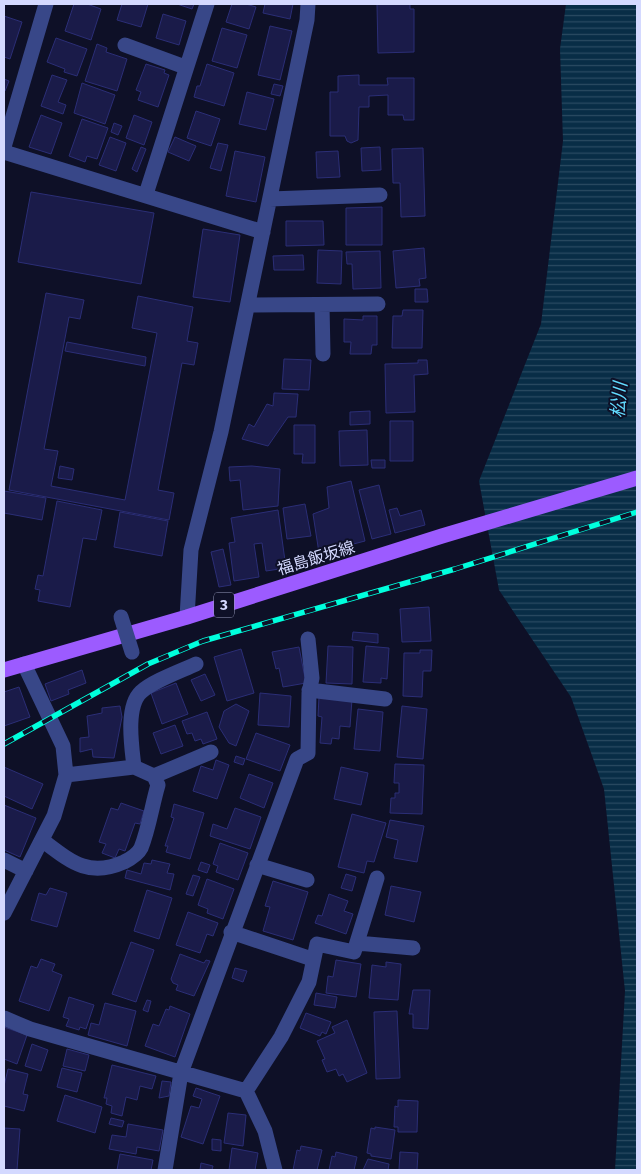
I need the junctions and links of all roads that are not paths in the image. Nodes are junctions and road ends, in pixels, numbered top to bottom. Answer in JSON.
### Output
{"nodes":[{"id":1,"x":46,"y":4,"type":"edge"},
{"id":2,"x":207,"y":4,"type":"edge"},
{"id":3,"x":308,"y":4,"type":"edge"},
{"id":4,"x":125,"y":45,"type":"dead end"},
{"id":5,"x":185,"y":67,"type":"junction"},
{"id":6,"x":4,"y":147,"type":"edge"},
{"id":7,"x":4,"y":152,"type":"edge"},
{"id":8,"x":146,"y":194,"type":"junction"},
{"id":9,"x":380,"y":195,"type":"dead end"},
{"id":10,"x":270,"y":199,"type":"junction"},
{"id":11,"x":263,"y":232,"type":"junction"},
{"id":12,"x":378,"y":304,"type":"dead end"},
{"id":13,"x":248,"y":305,"type":"junction"},
{"id":14,"x":322,"y":305,"type":"junction"},
{"id":15,"x":323,"y":354,"type":"dead end"},
{"id":16,"x":637,"y":478,"type":"edge"},
{"id":17,"x":187,"y":616,"type":"junction"},
{"id":18,"x":121,"y":617,"type":"dead end"},
{"id":19,"x":308,"y":639,"type":"dead end"},
{"id":20,"x":132,"y":652,"type":"dead end"},
{"id":21,"x":24,"y":664,"type":"junction"},
{"id":22,"x":196,"y":664,"type":"dead end"},
{"id":23,"x":4,"y":670,"type":"edge"},
{"id":24,"x":309,"y":690,"type":"junction"},
{"id":25,"x":385,"y":699,"type":"dead end"},
{"id":26,"x":211,"y":752,"type":"dead end"},
{"id":27,"x":134,"y":767,"type":"junction"},
{"id":28,"x":66,"y":775,"type":"junction"},
{"id":29,"x":154,"y":776,"type":"junction"},
{"id":30,"x":42,"y":840,"type":"junction"},
{"id":31,"x":4,"y":860,"type":"edge"},
{"id":32,"x":257,"y":865,"type":"junction"},
{"id":33,"x":26,"y":871,"type":"junction"},
{"id":34,"x":377,"y":878,"type":"dead end"},
{"id":35,"x":307,"y":880,"type":"dead end"},
{"id":36,"x":4,"y":914,"type":"edge"},
{"id":37,"x":231,"y":932,"type":"junction"},
{"id":38,"x":357,"y":943,"type":"junction"},
{"id":39,"x":413,"y":948,"type":"dead end"},
{"id":40,"x":312,"y":959,"type":"junction"},
{"id":41,"x":4,"y":1018,"type":"edge"},
{"id":42,"x":181,"y":1073,"type":"junction"},
{"id":43,"x":246,"y":1091,"type":"junction"},
{"id":44,"x":165,"y":1170,"type":"edge"},
{"id":45,"x":275,"y":1170,"type":"edge"}],
"edges":[{"from":1,"to":6,"type":"street"},
{"from":2,"to":5,"type":"street"},
{"from":3,"to":10,"type":"street"},
{"from":4,"to":5,"type":"street"},
{"from":5,"to":8,"type":"street"},
{"from":7,"to":8,"type":"street"},
{"from":8,"to":11,"type":"street"},
{"from":9,"to":10,"type":"street"},
{"from":10,"to":11,"type":"street"},
{"from":11,"to":13,"type":"street"},
{"from":12,"to":14,"type":"street"},
{"from":13,"to":14,"type":"street"},
{"from":13,"to":17,"type":"street"},
{"from":14,"to":15,"type":"street"},
{"from":16,"to":17,"type":"main road","name":"福島飯坂線","number":"3"},
{"from":17,"to":21,"type":"main road","name":"福島飯坂線","number":"3"},
{"from":18,"to":20,"type":"street","bridge":true},
{"from":19,"to":24,"type":"street"},
{"from":21,"to":23,"type":"main road","name":"福島飯坂線","number":"3"},
{"from":21,"to":28,"type":"street"},
{"from":22,"to":27,"type":"street"},
{"from":24,"to":25,"type":"street"},
{"from":24,"to":32,"type":"street"},
{"from":26,"to":29,"type":"street"},
{"from":27,"to":28,"type":"street"},
{"from":27,"to":29,"type":"street"},
{"from":28,"to":30,"type":"street"},
{"from":29,"to":30,"type":"street"},
{"from":30,"to":33,"type":"street"},
{"from":31,"to":33,"type":"street"},
{"from":32,"to":35,"type":"street"},
{"from":32,"to":37,"type":"street"},
{"from":33,"to":36,"type":"street"},
{"from":34,"to":38,"type":"street"},
{"from":37,"to":40,"type":"street"},
{"from":37,"to":42,"type":"street"},
{"from":38,"to":39,"type":"street"},
{"from":38,"to":40,"type":"street"},
{"from":40,"to":43,"type":"street"},
{"from":41,"to":42,"type":"street"},
{"from":42,"to":43,"type":"street"},
{"from":42,"to":44,"type":"street"},
{"from":43,"to":45,"type":"street"}]}
